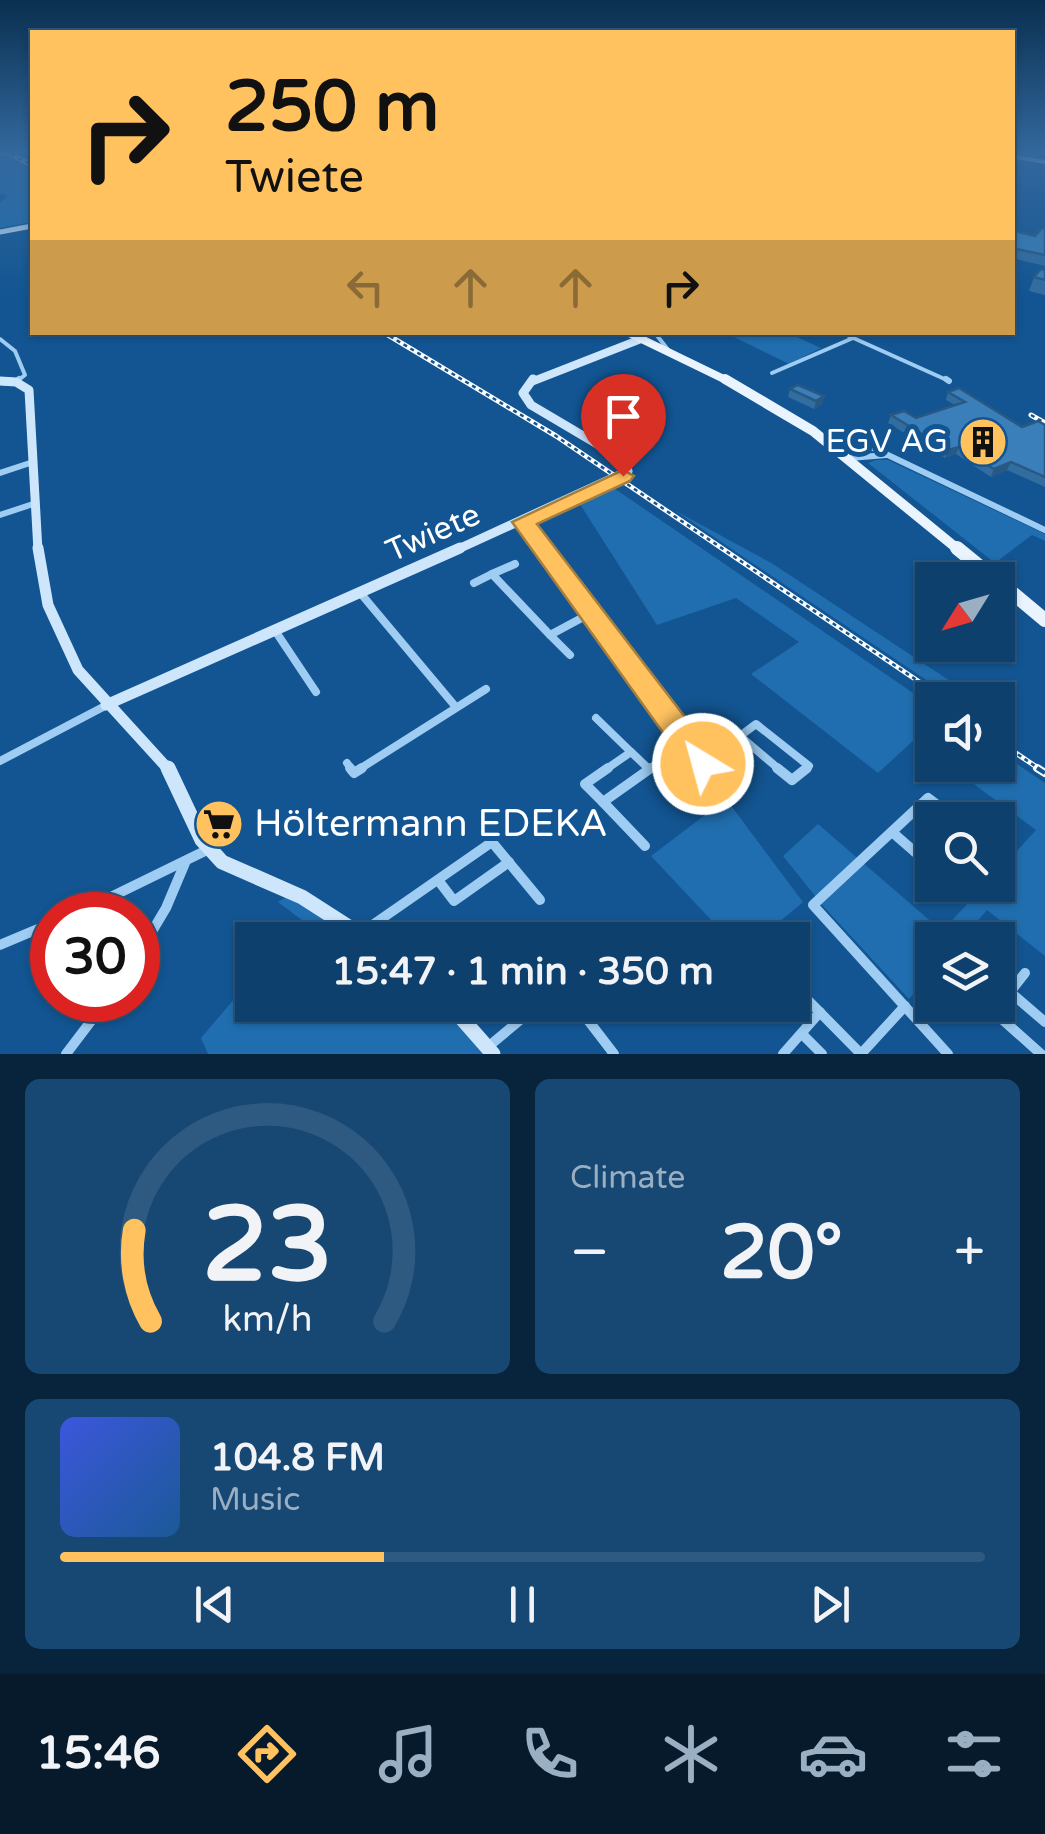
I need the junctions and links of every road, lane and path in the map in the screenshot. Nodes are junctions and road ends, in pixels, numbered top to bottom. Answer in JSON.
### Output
{"nodes":[{"id":1,"x":30,"y":226,"type":"edge"},
{"id":2,"x":0,"y":232,"type":"edge"},
{"id":3,"x":636,"y":335,"type":"edge"},
{"id":4,"x":657,"y":335,"type":"edge"},
{"id":5,"x":846,"y":335,"type":"edge"},
{"id":6,"x":617,"y":337,"type":"edge"},
{"id":7,"x":853,"y":338,"type":"junction"},
{"id":8,"x":0,"y":339,"type":"edge"},
{"id":9,"x":670,"y":352,"type":"junction"},
{"id":10,"x":600,"y":353,"type":"junction"},
{"id":11,"x":772,"y":373,"type":"dead end"},
{"id":12,"x":0,"y":381,"type":"edge"},
{"id":13,"x":949,"y":381,"type":"dead end"},
{"id":14,"x":16,"y":382,"type":"junction"},
{"id":15,"x":846,"y":435,"type":"dead end"},
{"id":16,"x":887,"y":454,"type":"junction"},
{"id":17,"x":850,"y":458,"type":"junction"},
{"id":18,"x":30,"y":463,"type":"junction"},
{"id":19,"x":0,"y":473,"type":"edge"},
{"id":20,"x":33,"y":504,"type":"junction"},
{"id":21,"x":0,"y":515,"type":"edge"},
{"id":22,"x":524,"y":522,"type":"junction"},
{"id":23,"x":1045,"y":530,"type":"edge"},
{"id":24,"x":974,"y":562,"type":"edge"},
{"id":25,"x":515,"y":564,"type":"dead end"},
{"id":26,"x":492,"y":574,"type":"junction"},
{"id":27,"x":474,"y":583,"type":"dead end"},
{"id":28,"x":362,"y":595,"type":"junction"},
{"id":29,"x":1015,"y":596,"type":"edge"},
{"id":30,"x":591,"y":613,"type":"junction"},
{"id":31,"x":1045,"y":620,"type":"edge"},
{"id":32,"x":276,"y":632,"type":"junction"},
{"id":33,"x":550,"y":635,"type":"junction"},
{"id":34,"x":570,"y":655,"type":"dead end"},
{"id":35,"x":486,"y":689,"type":"dead end"},
{"id":36,"x":316,"y":692,"type":"dead end"},
{"id":37,"x":106,"y":705,"type":"junction"},
{"id":38,"x":454,"y":706,"type":"junction"},
{"id":39,"x":596,"y":718,"type":"dead end"},
{"id":40,"x":740,"y":736,"type":"junction"},
{"id":41,"x":687,"y":742,"type":"junction"},
{"id":42,"x":631,"y":752,"type":"junction"},
{"id":43,"x":0,"y":762,"type":"edge"},
{"id":44,"x":348,"y":764,"type":"dead end"},
{"id":45,"x":649,"y":769,"type":"junction"},
{"id":46,"x":603,"y":802,"type":"junction"},
{"id":47,"x":915,"y":810,"type":"edge"},
{"id":48,"x":892,"y":832,"type":"junction"},
{"id":49,"x":645,"y":846,"type":"dead end"},
{"id":50,"x":208,"y":849,"type":"junction"},
{"id":51,"x":915,"y":852,"type":"edge"},
{"id":52,"x":509,"y":862,"type":"junction"},
{"id":53,"x":186,"y":863,"type":"junction"},
{"id":54,"x":438,"y":880,"type":"junction"},
{"id":55,"x":124,"y":892,"type":"edge"},
{"id":56,"x":540,"y":900,"type":"dead end"},
{"id":57,"x":160,"y":918,"type":"edge"},
{"id":58,"x":340,"y":922,"type":"edge"},
{"id":59,"x":383,"y":922,"type":"edge"},
{"id":60,"x":30,"y":932,"type":"edge"},
{"id":61,"x":0,"y":945,"type":"edge"},
{"id":62,"x":1025,"y":974,"type":"dead end"},
{"id":63,"x":1015,"y":986,"type":"edge"},
{"id":64,"x":1015,"y":996,"type":"edge"},
{"id":65,"x":810,"y":1002,"type":"edge"},
{"id":66,"x":905,"y":1006,"type":"junction"},
{"id":67,"x":820,"y":1012,"type":"junction"},
{"id":68,"x":90,"y":1022,"type":"edge"},
{"id":69,"x":465,"y":1022,"type":"edge"},
{"id":70,"x":520,"y":1022,"type":"edge"},
{"id":71,"x":592,"y":1022,"type":"edge"},
{"id":72,"x":1005,"y":1022,"type":"edge"},
{"id":73,"x":1045,"y":1022,"type":"edge"},
{"id":74,"x":802,"y":1034,"type":"junction"},
{"id":75,"x":490,"y":1050,"type":"edge"},
{"id":76,"x":66,"y":1054,"type":"edge"},
{"id":77,"x":614,"y":1054,"type":"edge"},
{"id":78,"x":783,"y":1054,"type":"edge"},
{"id":79,"x":822,"y":1054,"type":"edge"},
{"id":80,"x":948,"y":1054,"type":"edge"},
{"id":81,"x":1042,"y":1054,"type":"edge"}],
"edges":[{"from":1,"to":2,"type":"street"},
{"from":3,"to":6,"type":"street","name":"Twiete"},
{"from":3,"to":9,"type":"main road"},
{"from":3,"to":10,"type":"street","name":"Twiete"},
{"from":4,"to":9,"type":"street"},
{"from":5,"to":7,"type":"street"},
{"from":6,"to":10,"type":"street","name":"Twiete"},
{"from":7,"to":11,"type":"street"},
{"from":7,"to":13,"type":"street"},
{"from":8,"to":14,"type":"street"},
{"from":9,"to":17,"type":"main road"},
{"from":10,"to":22,"type":"street","name":"Twiete"},
{"from":12,"to":14,"type":"street"},
{"from":14,"to":18,"type":"street"},
{"from":15,"to":16,"type":"street"},
{"from":16,"to":17,"type":"street"},
{"from":16,"to":23,"type":"street"},
{"from":17,"to":24,"type":"main road"},
{"from":18,"to":19,"type":"street"},
{"from":18,"to":20,"type":"street"},
{"from":20,"to":21,"type":"street"},
{"from":20,"to":37,"type":"street"},
{"from":22,"to":28,"type":"street","name":"Twiete"},
{"from":22,"to":30,"type":"street"},
{"from":25,"to":26,"type":"street"},
{"from":26,"to":27,"type":"street"},
{"from":26,"to":33,"type":"street"},
{"from":28,"to":32,"type":"street","name":"Twiete"},
{"from":28,"to":38,"type":"street"},
{"from":29,"to":31,"type":"main road"},
{"from":30,"to":33,"type":"street"},
{"from":30,"to":41,"type":"street"},
{"from":32,"to":36,"type":"street"},
{"from":32,"to":37,"type":"street","name":"Twiete"},
{"from":33,"to":34,"type":"street"},
{"from":35,"to":38,"type":"street"},
{"from":37,"to":43,"type":"street"},
{"from":37,"to":50,"type":"street"},
{"from":38,"to":44,"type":"street"},
{"from":39,"to":42,"type":"street"},
{"from":40,"to":40,"type":"street"},
{"from":40,"to":41,"type":"street"},
{"from":41,"to":45,"type":"street"},
{"from":42,"to":45,"type":"street"},
{"from":42,"to":46,"type":"street"},
{"from":45,"to":46,"type":"street"},
{"from":46,"to":49,"type":"street"},
{"from":47,"to":48,"type":"street"},
{"from":48,"to":51,"type":"street"},
{"from":48,"to":66,"type":"street"},
{"from":50,"to":53,"type":"street"},
{"from":50,"to":58,"type":"street"},
{"from":52,"to":54,"type":"street"},
{"from":52,"to":54,"type":"street"},
{"from":52,"to":56,"type":"street"},
{"from":53,"to":55,"type":"street"},
{"from":53,"to":57,"type":"street"},
{"from":54,"to":59,"type":"street"},
{"from":60,"to":61,"type":"street"},
{"from":62,"to":63,"type":"street"},
{"from":64,"to":73,"type":"street"},
{"from":65,"to":67,"type":"street"},
{"from":66,"to":67,"type":"street"},
{"from":66,"to":80,"type":"street"},
{"from":67,"to":74,"type":"street"},
{"from":68,"to":76,"type":"street"},
{"from":69,"to":75,"type":"street"},
{"from":70,"to":75,"type":"street"},
{"from":71,"to":77,"type":"street"},
{"from":72,"to":81,"type":"street"},
{"from":74,"to":78,"type":"street"},
{"from":74,"to":79,"type":"street"}]}
